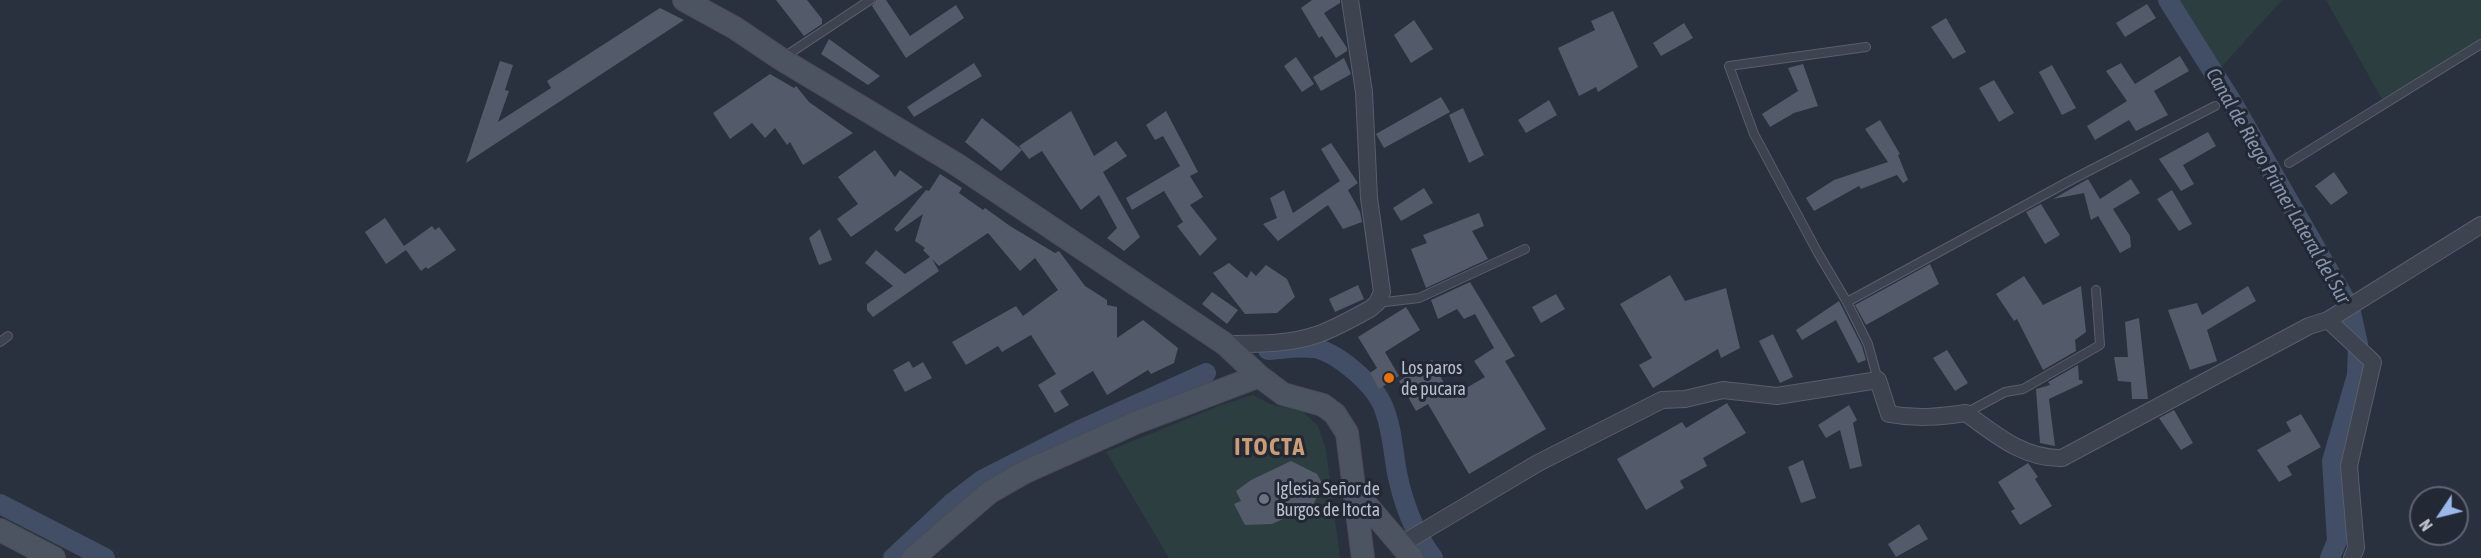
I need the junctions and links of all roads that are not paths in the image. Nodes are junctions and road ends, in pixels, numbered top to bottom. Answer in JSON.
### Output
{"nodes":[{"id":1,"x":684,"y":0,"type":"edge"},
{"id":2,"x":870,"y":0,"type":"edge"},
{"id":3,"x":1352,"y":1,"type":"edge"},
{"id":4,"x":2481,"y":44,"type":"edge"},
{"id":5,"x":1866,"y":48,"type":"dead end"},
{"id":6,"x":781,"y":59,"type":"junction"},
{"id":7,"x":2215,"y":106,"type":"dead end"},
{"id":8,"x":2289,"y":163,"type":"dead end"},
{"id":9,"x":2481,"y":225,"type":"edge"},
{"id":10,"x":1525,"y":249,"type":"dead end"},
{"id":11,"x":2096,"y":290,"type":"dead end"},
{"id":12,"x":1847,"y":302,"type":"junction"},
{"id":13,"x":1377,"y":303,"type":"junction"},
{"id":14,"x":2328,"y":320,"type":"junction"},
{"id":15,"x":8,"y":336,"type":"dead end"},
{"id":16,"x":0,"y":342,"type":"edge"},
{"id":17,"x":1225,"y":344,"type":"junction"},
{"id":18,"x":1259,"y":376,"type":"junction"},
{"id":19,"x":1878,"y":380,"type":"junction"},
{"id":20,"x":1966,"y":413,"type":"junction"},
{"id":21,"x":1353,"y":489,"type":"junction"},
{"id":22,"x":0,"y":530,"type":"edge"},
{"id":23,"x":1407,"y":547,"type":"edge"},
{"id":24,"x":54,"y":558,"type":"edge"},
{"id":25,"x":913,"y":558,"type":"edge"},
{"id":26,"x":1363,"y":558,"type":"edge"},
{"id":27,"x":2352,"y":558,"type":"edge"}],
"edges":[{"from":1,"to":6,"type":"main road"},
{"from":2,"to":6,"type":"lane"},
{"from":3,"to":13,"type":"street"},
{"from":4,"to":8,"type":"lane"},
{"from":5,"to":12,"type":"lane"},
{"from":6,"to":17,"type":"main road"},
{"from":7,"to":12,"type":"lane"},
{"from":9,"to":14,"type":"street"},
{"from":10,"to":13,"type":"lane"},
{"from":11,"to":20,"type":"lane"},
{"from":12,"to":19,"type":"lane"},
{"from":13,"to":17,"type":"street"},
{"from":14,"to":20,"type":"street"},
{"from":14,"to":27,"type":"street"},
{"from":15,"to":16,"type":"lane"},
{"from":17,"to":18,"type":"main road"},
{"from":18,"to":21,"type":"main road"},
{"from":18,"to":25,"type":"main road"},
{"from":19,"to":20,"type":"street"},
{"from":19,"to":23,"type":"street"},
{"from":21,"to":23,"type":"main road"},
{"from":21,"to":26,"type":"main road"},
{"from":22,"to":24,"type":"main road"}]}
